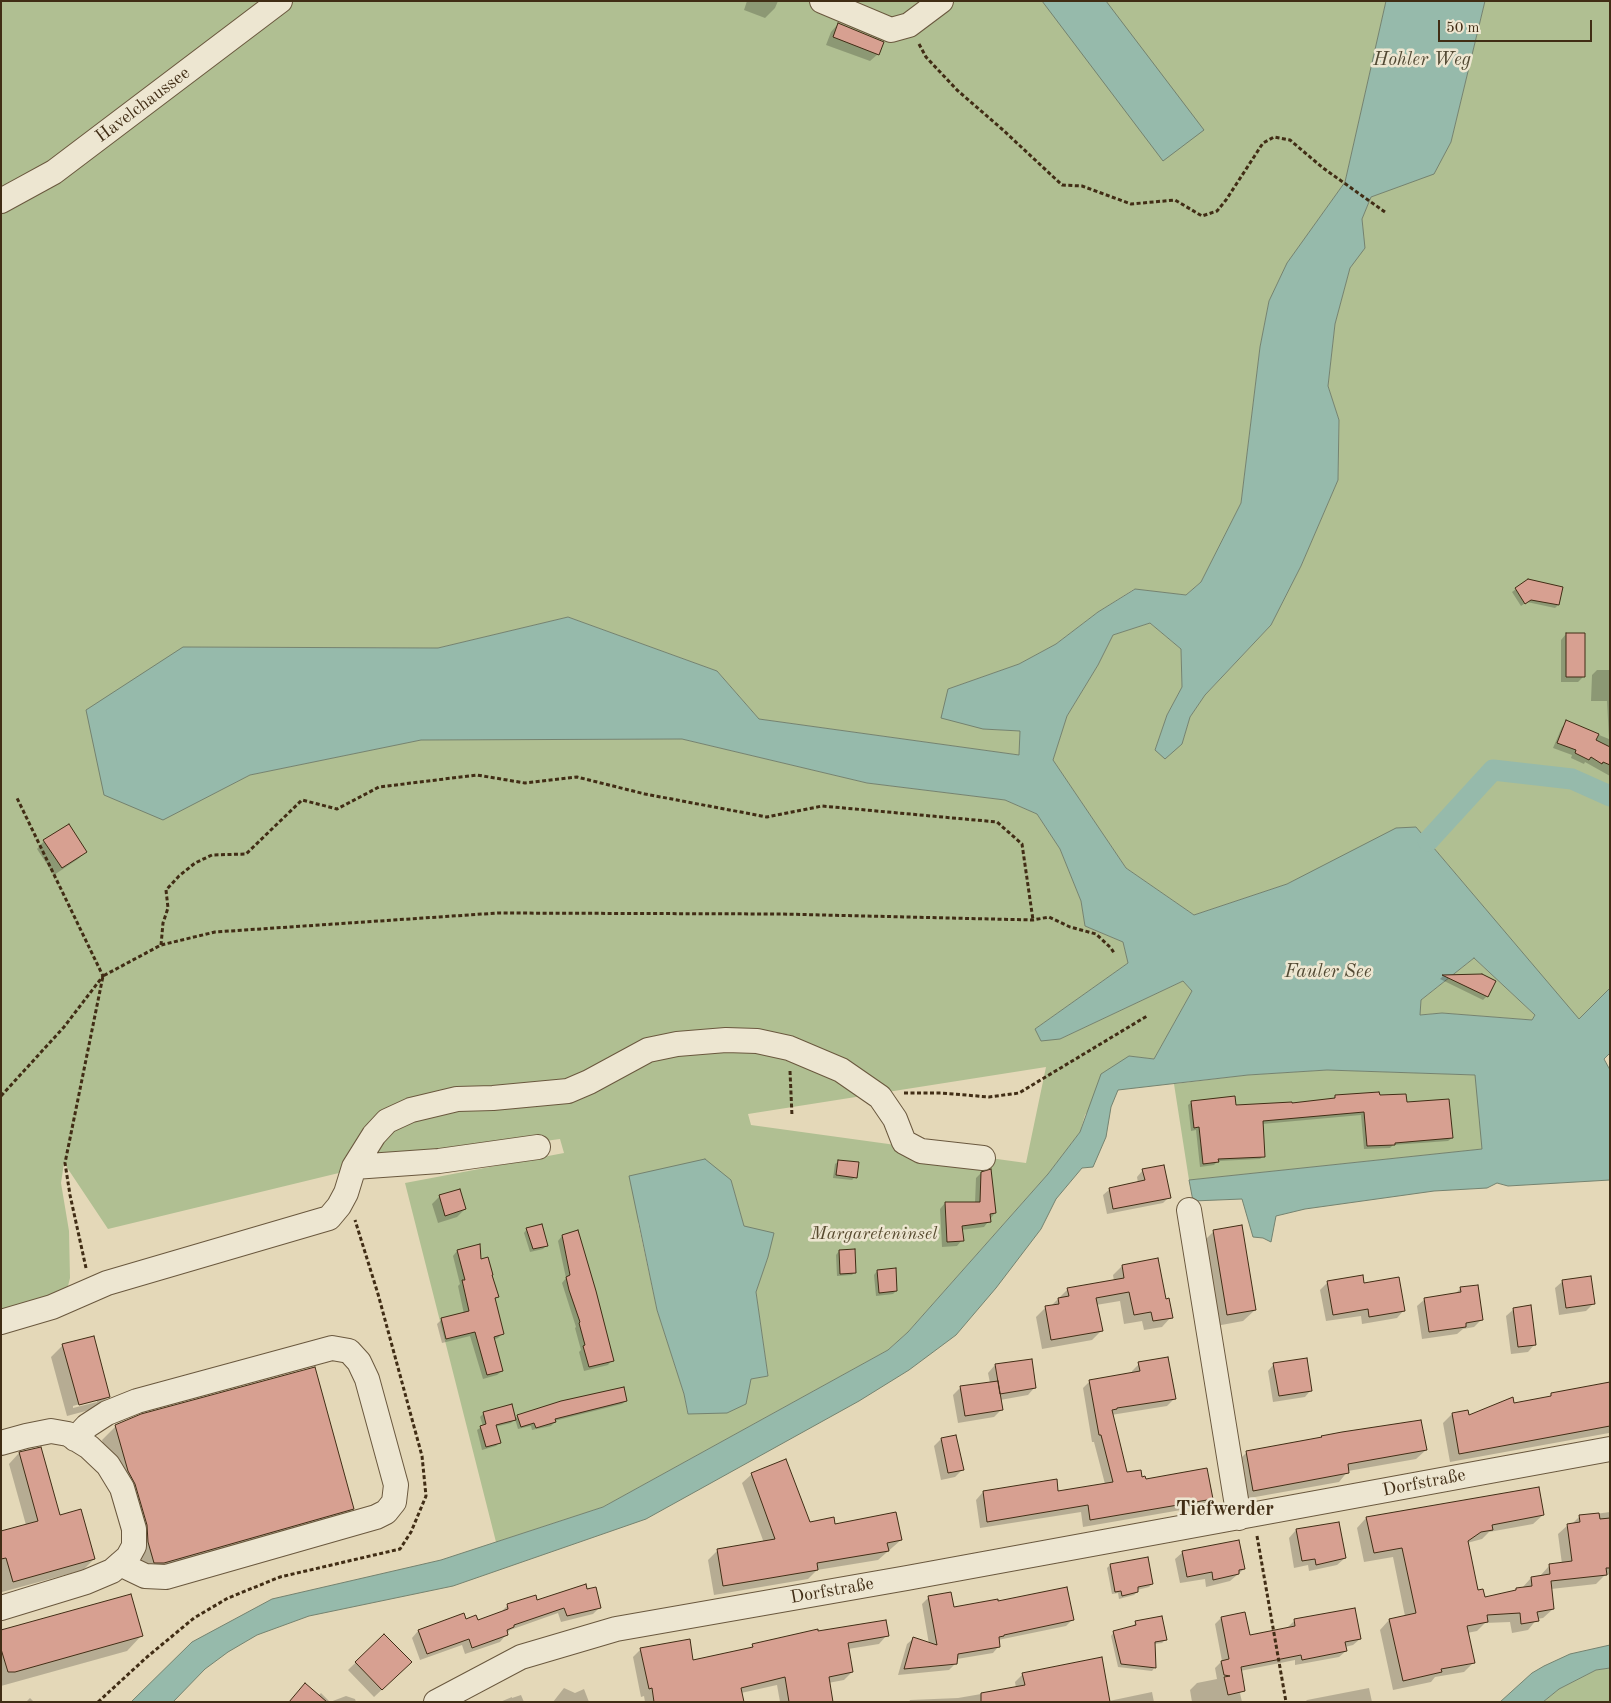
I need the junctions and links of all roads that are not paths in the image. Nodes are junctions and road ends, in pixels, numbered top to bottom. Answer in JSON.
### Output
{"nodes":[{"id":1,"x":280,"y":1,"type":"edge"},
{"id":2,"x":822,"y":1,"type":"edge"},
{"id":3,"x":942,"y":1,"type":"edge"},
{"id":4,"x":1,"y":202,"type":"edge"},
{"id":5,"x":538,"y":1147,"type":"dead end"},
{"id":6,"x":983,"y":1158,"type":"dead end"},
{"id":7,"x":354,"y":1167,"type":"junction"},
{"id":8,"x":1189,"y":1210,"type":"dead end"},
{"id":9,"x":1,"y":1322,"type":"edge"},
{"id":10,"x":75,"y":1439,"type":"junction"},
{"id":11,"x":1,"y":1443,"type":"edge"},
{"id":12,"x":1610,"y":1449,"type":"edge"},
{"id":13,"x":1246,"y":1517,"type":"junction"},
{"id":14,"x":120,"y":1564,"type":"junction"},
{"id":15,"x":1,"y":1608,"type":"edge"},
{"id":16,"x":436,"y":1702,"type":"edge"}],
"edges":[{"from":1,"to":4,"type":"street","name":"Havelchaussee"},
{"from":2,"to":3,"type":"street"},
{"from":5,"to":7,"type":"street"},
{"from":6,"to":7,"type":"street"},
{"from":7,"to":9,"type":"street"},
{"from":8,"to":13,"type":"street"},
{"from":10,"to":11,"type":"street"},
{"from":10,"to":14,"type":"street"},
{"from":10,"to":14,"type":"street"},
{"from":12,"to":13,"type":"street","name":"Dorfstraße"},
{"from":13,"to":16,"type":"street","name":"Dorfstraße"},
{"from":14,"to":15,"type":"street"}]}
